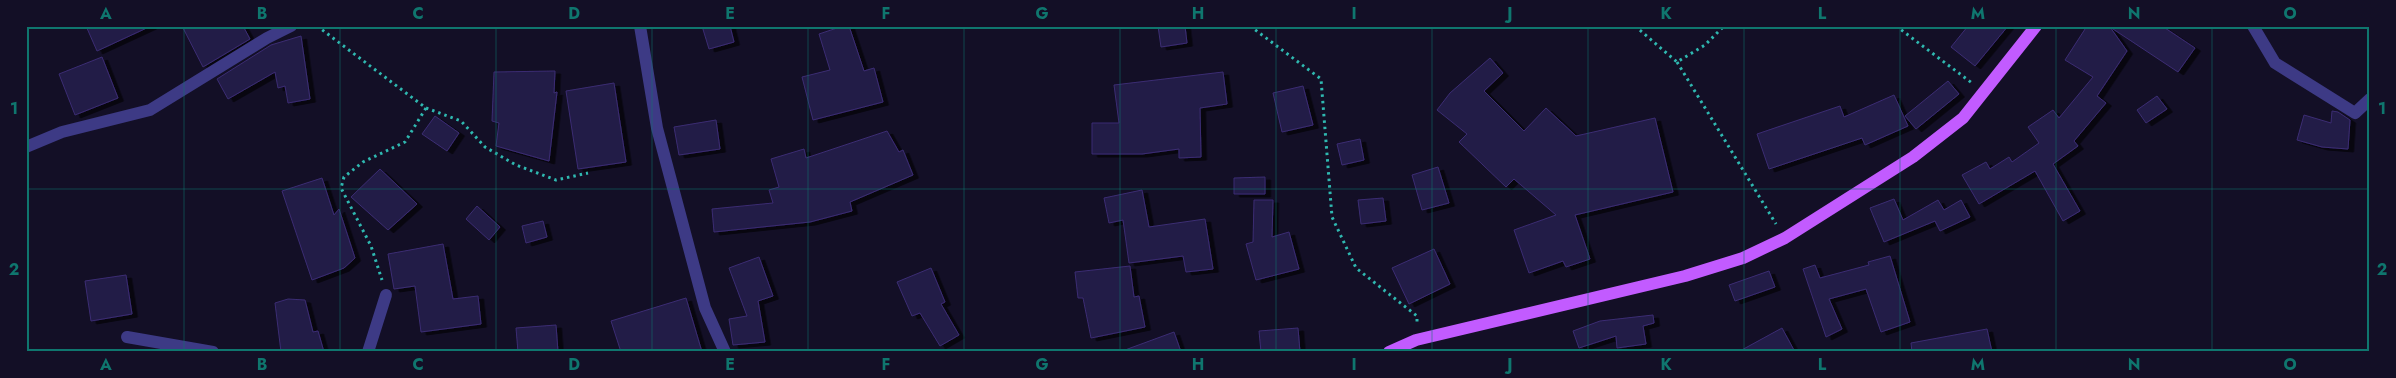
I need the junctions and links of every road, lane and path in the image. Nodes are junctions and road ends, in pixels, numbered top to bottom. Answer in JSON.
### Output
{"nodes":[{"id":1,"x":291,"y":26,"type":"edge"},
{"id":2,"x":316,"y":26,"type":"edge"},
{"id":3,"x":640,"y":26,"type":"edge"},
{"id":4,"x":1250,"y":26,"type":"edge"},
{"id":5,"x":1635,"y":26,"type":"edge"},
{"id":6,"x":1724,"y":26,"type":"edge"},
{"id":7,"x":1896,"y":26,"type":"edge"},
{"id":8,"x":2036,"y":26,"type":"edge"},
{"id":9,"x":2253,"y":26,"type":"edge"},
{"id":10,"x":1677,"y":62,"type":"junction"},
{"id":11,"x":1984,"y":92,"type":"junction"},
{"id":12,"x":2370,"y":99,"type":"edge"},
{"id":13,"x":426,"y":108,"type":"junction"},
{"id":14,"x":26,"y":147,"type":"edge"},
{"id":15,"x":588,"y":173,"type":"dead end"},
{"id":16,"x":1785,"y":238,"type":"junction"},
{"id":17,"x":386,"y":294,"type":"joint"},
{"id":18,"x":127,"y":337,"type":"dead end"},
{"id":19,"x":1416,"y":340,"type":"junction"},
{"id":20,"x":213,"y":352,"type":"edge"},
{"id":21,"x":368,"y":352,"type":"edge"},
{"id":22,"x":725,"y":352,"type":"edge"},
{"id":23,"x":1389,"y":352,"type":"edge"}],
"edges":[{"from":1,"to":14,"type":"street"},
{"from":2,"to":13,"type":"path"},
{"from":3,"to":22,"type":"street"},
{"from":4,"to":19,"type":"path"},
{"from":5,"to":10,"type":"path"},
{"from":6,"to":10,"type":"path"},
{"from":7,"to":11,"type":"path"},
{"from":8,"to":11,"type":"main road"},
{"from":9,"to":12,"type":"street"},
{"from":10,"to":16,"type":"path"},
{"from":11,"to":16,"type":"main road"},
{"from":13,"to":15,"type":"path"},
{"from":13,"to":17,"type":"path"},
{"from":16,"to":19,"type":"main road"},
{"from":17,"to":21,"type":"street"},
{"from":18,"to":20,"type":"street"},
{"from":19,"to":23,"type":"main road"}]}
